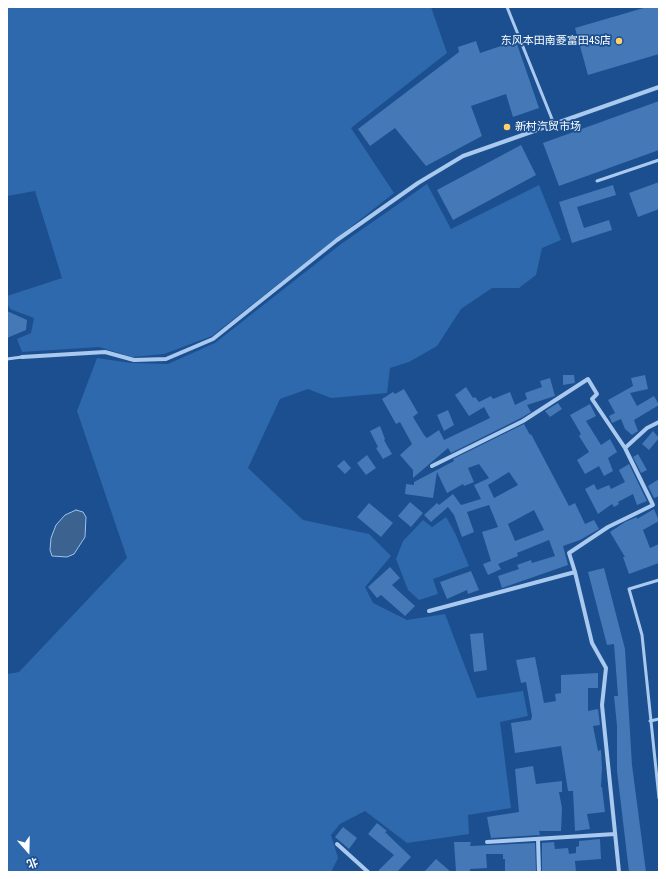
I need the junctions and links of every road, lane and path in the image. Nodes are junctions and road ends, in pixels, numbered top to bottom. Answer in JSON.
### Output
{"nodes":[{"id":1,"x":507,"y":7,"type":"edge"},
{"id":2,"x":659,"y":87,"type":"edge"},
{"id":3,"x":554,"y":124,"type":"junction"},
{"id":4,"x":659,"y":160,"type":"edge"},
{"id":5,"x":597,"y":181,"type":"dead end"},
{"id":6,"x":22,"y":357,"type":"joint"},
{"id":7,"x":7,"y":359,"type":"edge"},
{"id":8,"x":659,"y":422,"type":"edge"},
{"id":9,"x":625,"y":448,"type":"junction"},
{"id":10,"x":432,"y":466,"type":"dead end"},
{"id":11,"x":576,"y":572,"type":"junction"},
{"id":12,"x":659,"y":580,"type":"edge"},
{"id":13,"x":429,"y":611,"type":"dead end"},
{"id":14,"x":659,"y":719,"type":"edge"},
{"id":15,"x":650,"y":721,"type":"junction"},
{"id":16,"x":659,"y":798,"type":"edge"},
{"id":17,"x":615,"y":834,"type":"junction"},
{"id":18,"x":538,"y":839,"type":"junction"},
{"id":19,"x":487,"y":842,"type":"dead end"},
{"id":20,"x":337,"y":844,"type":"dead end"},
{"id":21,"x":368,"y":872,"type":"edge"},
{"id":22,"x":539,"y":872,"type":"edge"},
{"id":23,"x":619,"y":872,"type":"edge"}],
"edges":[{"from":1,"to":3,"type":"lane"},
{"from":2,"to":3,"type":"street"},
{"from":3,"to":6,"type":"street"},
{"from":4,"to":5,"type":"lane"},
{"from":6,"to":7,"type":"lane"},
{"from":8,"to":9,"type":"street"},
{"from":9,"to":10,"type":"street"},
{"from":9,"to":11,"type":"street"},
{"from":11,"to":13,"type":"street"},
{"from":11,"to":17,"type":"street"},
{"from":12,"to":15,"type":"lane"},
{"from":14,"to":15,"type":"lane"},
{"from":15,"to":16,"type":"lane"},
{"from":17,"to":18,"type":"street"},
{"from":17,"to":23,"type":"street"},
{"from":18,"to":19,"type":"street"},
{"from":18,"to":22,"type":"street"},
{"from":20,"to":21,"type":"street"}]}
